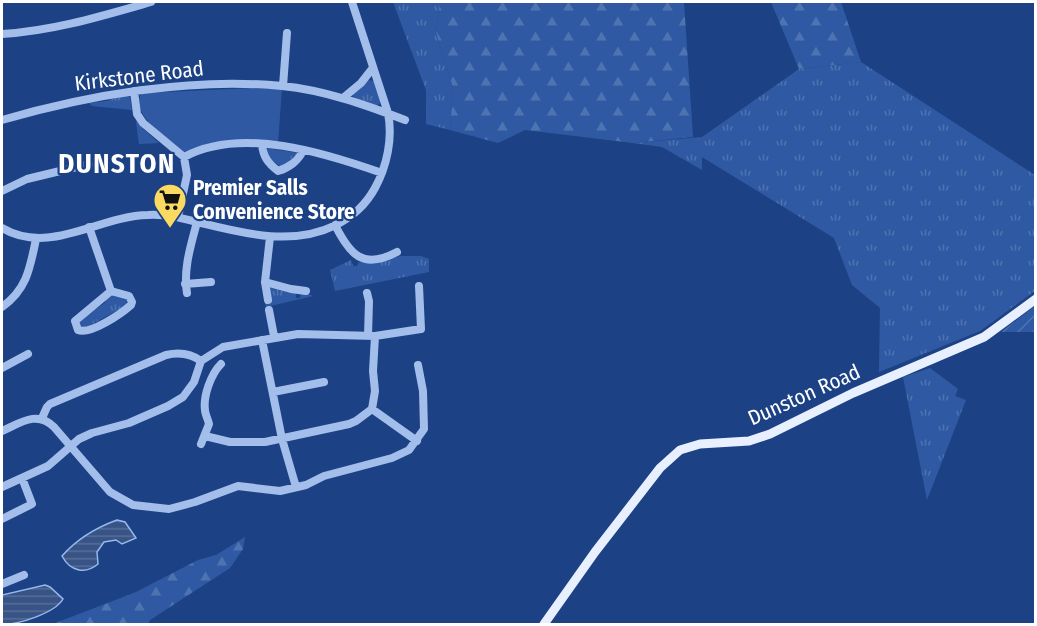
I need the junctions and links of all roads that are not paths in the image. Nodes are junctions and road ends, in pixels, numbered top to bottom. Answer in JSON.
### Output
{"nodes":[{"id":1,"x":151,"y":2,"type":"edge"},
{"id":2,"x":352,"y":2,"type":"edge"},
{"id":3,"x":286,"y":33,"type":"dead end"},
{"id":4,"x":2,"y":34,"type":"edge"},
{"id":5,"x":372,"y":69,"type":"junction"},
{"id":6,"x":283,"y":86,"type":"junction"},
{"id":7,"x":134,"y":91,"type":"junction"},
{"id":8,"x":343,"y":99,"type":"junction"},
{"id":9,"x":388,"y":113,"type":"junction"},
{"id":10,"x":2,"y":120,"type":"edge"},
{"id":11,"x":405,"y":120,"type":"dead end"},
{"id":12,"x":262,"y":144,"type":"junction"},
{"id":13,"x":303,"y":150,"type":"junction"},
{"id":14,"x":184,"y":157,"type":"junction"},
{"id":15,"x":89,"y":164,"type":"dead end"},
{"id":16,"x":382,"y":173,"type":"junction"},
{"id":17,"x":2,"y":191,"type":"edge"},
{"id":18,"x":178,"y":217,"type":"junction"},
{"id":19,"x":197,"y":222,"type":"junction"},
{"id":20,"x":335,"y":225,"type":"junction"},
{"id":21,"x":89,"y":227,"type":"junction"},
{"id":22,"x":2,"y":228,"type":"edge"},
{"id":23,"x":270,"y":237,"type":"junction"},
{"id":24,"x":36,"y":239,"type":"junction"},
{"id":25,"x":397,"y":252,"type":"dead end"},
{"id":26,"x":211,"y":282,"type":"dead end"},
{"id":27,"x":265,"y":282,"type":"junction"},
{"id":28,"x":419,"y":286,"type":"dead end"},
{"id":29,"x":111,"y":291,"type":"junction"},
{"id":30,"x":306,"y":291,"type":"dead end"},
{"id":31,"x":367,"y":293,"type":"dead end"},
{"id":32,"x":1035,"y":299,"type":"edge"},
{"id":33,"x":268,"y":300,"type":"dead end"},
{"id":34,"x":2,"y":306,"type":"edge"},
{"id":35,"x":269,"y":310,"type":"dead end"},
{"id":36,"x":274,"y":336,"type":"junction"},
{"id":37,"x":371,"y":336,"type":"junction"},
{"id":38,"x":262,"y":340,"type":"junction"},
{"id":39,"x":28,"y":354,"type":"dead end"},
{"id":40,"x":201,"y":361,"type":"junction"},
{"id":41,"x":221,"y":364,"type":"dead end"},
{"id":42,"x":418,"y":365,"type":"dead end"},
{"id":43,"x":2,"y":368,"type":"edge"},
{"id":44,"x":324,"y":382,"type":"dead end"},
{"id":45,"x":273,"y":392,"type":"junction"},
{"id":46,"x":372,"y":409,"type":"junction"},
{"id":47,"x":42,"y":418,"type":"junction"},
{"id":48,"x":2,"y":431,"type":"edge"},
{"id":49,"x":282,"y":439,"type":"junction"},
{"id":50,"x":417,"y":441,"type":"junction"},
{"id":51,"x":70,"y":446,"type":"junction"},
{"id":52,"x":22,"y":478,"type":"junction"},
{"id":53,"x":2,"y":487,"type":"edge"},
{"id":54,"x":296,"y":487,"type":"junction"},
{"id":55,"x":2,"y":519,"type":"edge"},
{"id":56,"x":18,"y":575,"type":"dead end"},
{"id":57,"x":2,"y":584,"type":"edge"},
{"id":58,"x":544,"y":624,"type":"edge"}],
"edges":[{"from":1,"to":4,"type":"street"},
{"from":2,"to":5,"type":"street"},
{"from":3,"to":6,"type":"street"},
{"from":5,"to":8,"type":"street"},
{"from":5,"to":9,"type":"street"},
{"from":6,"to":7,"type":"street","name":"Kirkstone Road"},
{"from":6,"to":8,"type":"street","name":"Kirkstone Road"},
{"from":7,"to":10,"type":"street","name":"Kirkstone Road"},
{"from":7,"to":14,"type":"street"},
{"from":8,"to":9,"type":"street","name":"Kirkstone Road"},
{"from":9,"to":11,"type":"street","name":"Kirkstone Road"},
{"from":9,"to":16,"type":"street"},
{"from":12,"to":13,"type":"street"},
{"from":12,"to":13,"type":"street"},
{"from":12,"to":14,"type":"street"},
{"from":13,"to":16,"type":"street"},
{"from":14,"to":18,"type":"street"},
{"from":15,"to":17,"type":"street"},
{"from":16,"to":20,"type":"street"},
{"from":18,"to":19,"type":"street"},
{"from":18,"to":21,"type":"street"},
{"from":19,"to":23,"type":"street"},
{"from":19,"to":26,"type":"street"},
{"from":20,"to":23,"type":"street"},
{"from":20,"to":25,"type":"street"},
{"from":21,"to":24,"type":"street"},
{"from":21,"to":29,"type":"street"},
{"from":22,"to":24,"type":"street"},
{"from":23,"to":27,"type":"street"},
{"from":24,"to":34,"type":"street"},
{"from":27,"to":30,"type":"street"},
{"from":27,"to":33,"type":"street"},
{"from":28,"to":37,"type":"street"},
{"from":29,"to":29,"type":"street"},
{"from":31,"to":37,"type":"street"},
{"from":32,"to":58,"type":"main road","name":"Dunston Road"},
{"from":35,"to":36,"type":"street"},
{"from":36,"to":37,"type":"street"},
{"from":36,"to":38,"type":"street"},
{"from":37,"to":46,"type":"street"},
{"from":38,"to":40,"type":"street"},
{"from":38,"to":45,"type":"street"},
{"from":39,"to":43,"type":"street"},
{"from":40,"to":47,"type":"street"},
{"from":40,"to":51,"type":"street"},
{"from":41,"to":49,"type":"street"},
{"from":42,"to":50,"type":"street"},
{"from":44,"to":45,"type":"street"},
{"from":45,"to":49,"type":"street"},
{"from":46,"to":49,"type":"street"},
{"from":46,"to":50,"type":"street"},
{"from":47,"to":48,"type":"street"},
{"from":47,"to":51,"type":"street"},
{"from":49,"to":54,"type":"street"},
{"from":50,"to":54,"type":"street"},
{"from":51,"to":52,"type":"street"},
{"from":51,"to":54,"type":"street"},
{"from":52,"to":53,"type":"street"},
{"from":52,"to":55,"type":"street"},
{"from":56,"to":57,"type":"street"}]}
